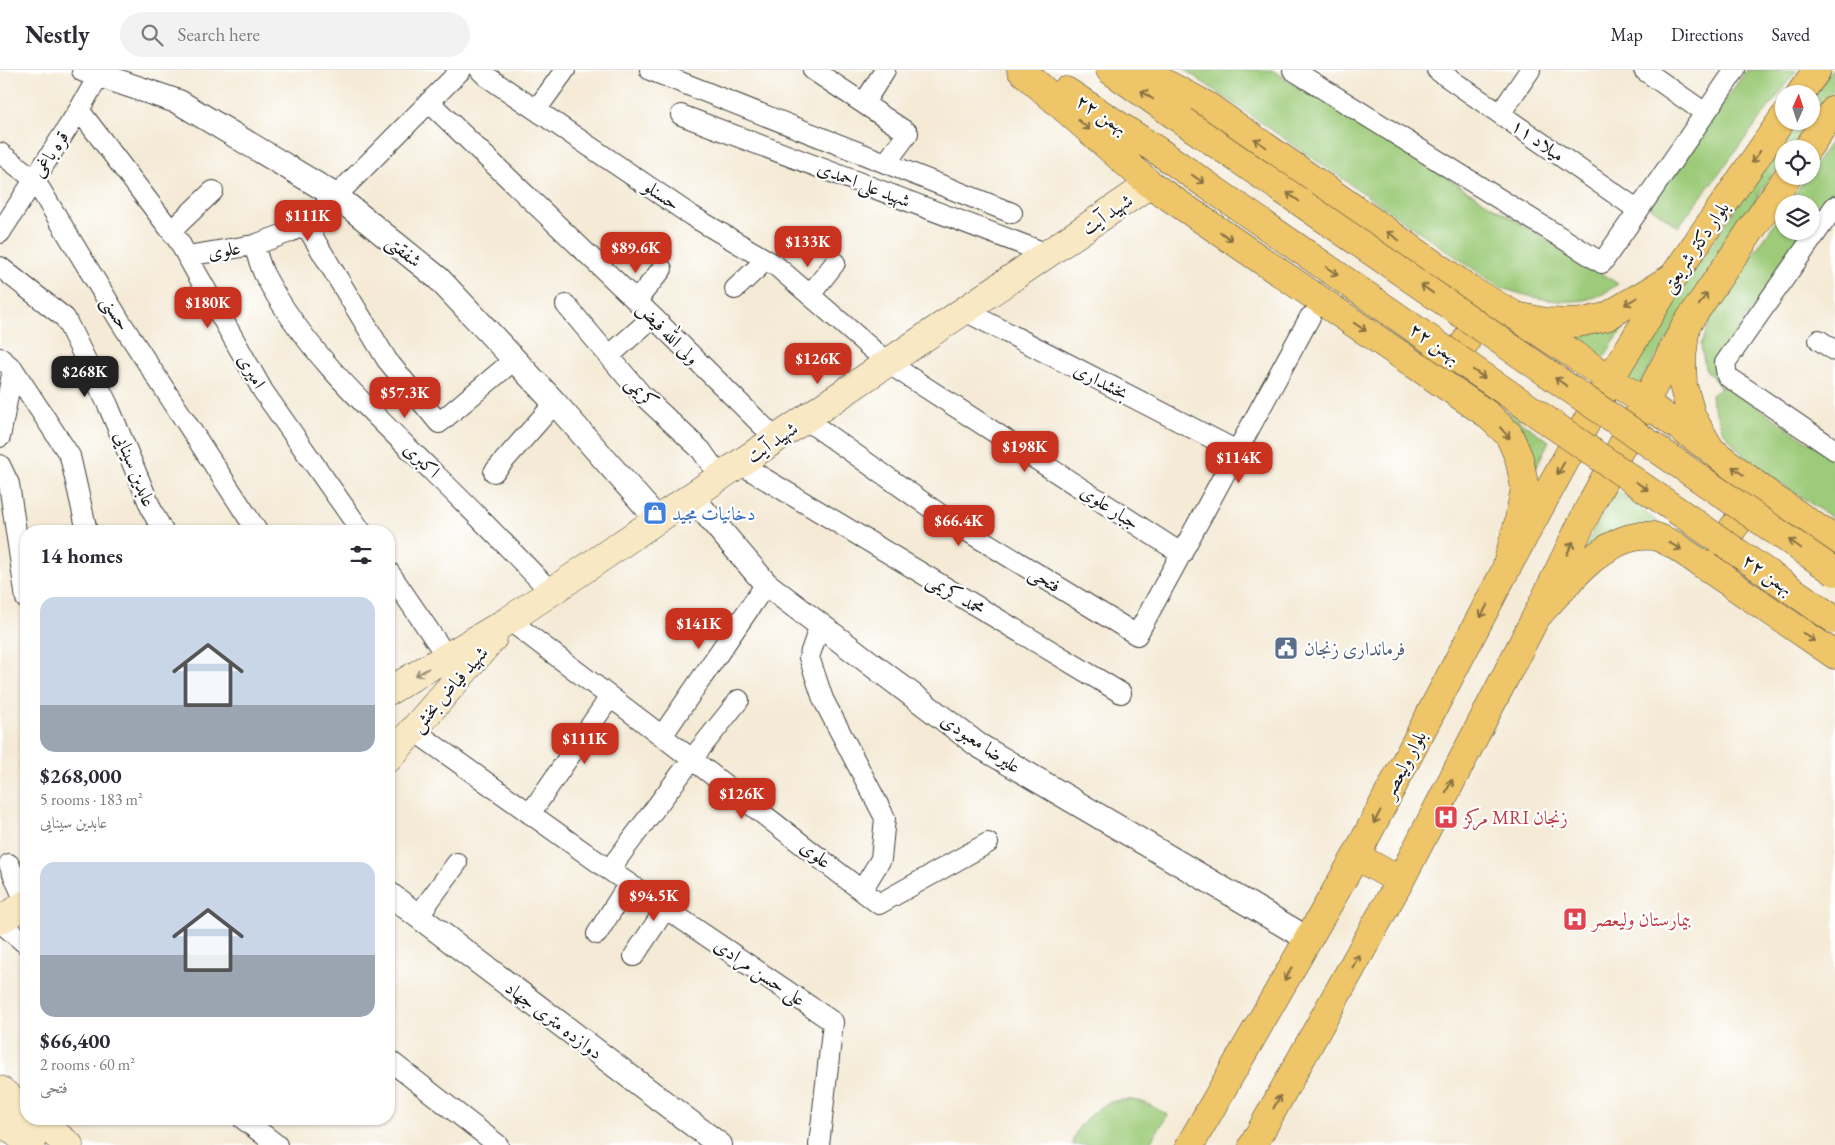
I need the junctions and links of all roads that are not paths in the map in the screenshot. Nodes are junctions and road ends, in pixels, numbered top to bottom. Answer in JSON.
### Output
{"nodes":[{"id":1,"x":460,"y":70,"type":"edge"},
{"id":2,"x":480,"y":70,"type":"edge"},
{"id":3,"x":564,"y":70,"type":"edge"},
{"id":4,"x":650,"y":70,"type":"edge"},
{"id":5,"x":813,"y":70,"type":"edge"},
{"id":6,"x":885,"y":70,"type":"edge"},
{"id":7,"x":1021,"y":70,"type":"edge"},
{"id":8,"x":1034,"y":70,"type":"edge"},
{"id":9,"x":1110,"y":70,"type":"edge"},
{"id":10,"x":1140,"y":70,"type":"edge"},
{"id":11,"x":1293,"y":70,"type":"edge"},
{"id":12,"x":1437,"y":70,"type":"edge"},
{"id":13,"x":1530,"y":70,"type":"edge"},
{"id":14,"x":1644,"y":70,"type":"edge"},
{"id":15,"x":1735,"y":70,"type":"edge"},
{"id":16,"x":1816,"y":70,"type":"edge"},
{"id":17,"x":92,"y":72,"type":"edge"},
{"id":18,"x":833,"y":75,"type":"edge"},
{"id":19,"x":1806,"y":85,"type":"edge"},
{"id":20,"x":429,"y":102,"type":"junction"},
{"id":21,"x":864,"y":103,"type":"junction"},
{"id":22,"x":1835,"y":109,"type":"edge"},
{"id":23,"x":79,"y":110,"type":"junction"},
{"id":24,"x":536,"y":110,"type":"junction"},
{"id":25,"x":1705,"y":113,"type":"junction"},
{"id":26,"x":1500,"y":114,"type":"junction"},
{"id":27,"x":682,"y":115,"type":"dead end"},
{"id":28,"x":1775,"y":130,"type":"edge"},
{"id":29,"x":1813,"y":140,"type":"edge"},
{"id":30,"x":0,"y":153,"type":"edge"},
{"id":31,"x":886,"y":163,"type":"junction"},
{"id":32,"x":34,"y":179,"type":"junction"},
{"id":33,"x":1150,"y":184,"type":"junction"},
{"id":34,"x":1782,"y":185,"type":"edge"},
{"id":35,"x":213,"y":191,"type":"dead end"},
{"id":36,"x":336,"y":196,"type":"junction"},
{"id":37,"x":1835,"y":206,"type":"edge"},
{"id":38,"x":1638,"y":210,"type":"junction"},
{"id":39,"x":1012,"y":213,"type":"dead end"},
{"id":40,"x":305,"y":224,"type":"junction"},
{"id":41,"x":171,"y":231,"type":"junction"},
{"id":42,"x":0,"y":233,"type":"edge"},
{"id":43,"x":254,"y":245,"type":"junction"},
{"id":44,"x":1048,"y":254,"type":"junction"},
{"id":45,"x":187,"y":256,"type":"junction"},
{"id":46,"x":766,"y":260,"type":"junction"},
{"id":47,"x":835,"y":263,"type":"dead end"},
{"id":48,"x":0,"y":268,"type":"edge"},
{"id":49,"x":662,"y":269,"type":"dead end"},
{"id":50,"x":1673,"y":277,"type":"junction"},
{"id":51,"x":735,"y":289,"type":"dead end"},
{"id":52,"x":1472,"y":291,"type":"junction"},
{"id":53,"x":810,"y":295,"type":"junction"},
{"id":54,"x":636,"y":302,"type":"junction"},
{"id":55,"x":566,"y":305,"type":"dead end"},
{"id":56,"x":964,"y":311,"type":"junction"},
{"id":57,"x":1516,"y":316,"type":"junction"},
{"id":58,"x":653,"y":317,"type":"junction"},
{"id":59,"x":1310,"y":317,"type":"dead end"},
{"id":60,"x":1686,"y":326,"type":"junction"},
{"id":61,"x":609,"y":356,"type":"junction"},
{"id":62,"x":514,"y":360,"type":"junction"},
{"id":63,"x":7,"y":363,"type":"edge"},
{"id":64,"x":888,"y":363,"type":"junction"},
{"id":65,"x":1421,"y":369,"type":"junction"},
{"id":66,"x":1610,"y":379,"type":"junction"},
{"id":67,"x":555,"y":403,"type":"junction"},
{"id":68,"x":1646,"y":403,"type":"junction"},
{"id":69,"x":805,"y":419,"type":"junction"},
{"id":70,"x":0,"y":437,"type":"edge"},
{"id":71,"x":776,"y":439,"type":"junction"},
{"id":72,"x":1711,"y":450,"type":"junction"},
{"id":73,"x":1835,"y":450,"type":"edge"},
{"id":74,"x":1237,"y":451,"type":"junction"},
{"id":75,"x":0,"y":465,"type":"edge"},
{"id":76,"x":730,"y":471,"type":"junction"},
{"id":77,"x":494,"y":472,"type":"dead end"},
{"id":78,"x":692,"y":497,"type":"junction"},
{"id":79,"x":1772,"y":497,"type":"junction"},
{"id":80,"x":658,"y":520,"type":"junction"},
{"id":81,"x":86,"y":525,"type":"edge"},
{"id":82,"x":160,"y":525,"type":"edge"},
{"id":83,"x":253,"y":525,"type":"edge"},
{"id":84,"x":356,"y":525,"type":"edge"},
{"id":85,"x":1835,"y":540,"type":"edge"},
{"id":86,"x":1182,"y":554,"type":"junction"},
{"id":87,"x":20,"y":556,"type":"edge"},
{"id":88,"x":1505,"y":571,"type":"junction"},
{"id":89,"x":1835,"y":572,"type":"edge"},
{"id":90,"x":1721,"y":577,"type":"junction"},
{"id":91,"x":395,"y":581,"type":"edge"},
{"id":92,"x":766,"y":584,"type":"junction"},
{"id":93,"x":552,"y":592,"type":"junction"},
{"id":94,"x":1536,"y":617,"type":"junction"},
{"id":95,"x":509,"y":620,"type":"junction"},
{"id":96,"x":1835,"y":620,"type":"edge"},
{"id":97,"x":820,"y":625,"type":"junction"},
{"id":98,"x":1835,"y":655,"type":"edge"},
{"id":99,"x":447,"y":656,"type":"junction"},
{"id":100,"x":395,"y":687,"type":"edge"},
{"id":101,"x":1121,"y":693,"type":"dead end"},
{"id":102,"x":610,"y":697,"type":"junction"},
{"id":103,"x":739,"y":700,"type":"dead end"},
{"id":104,"x":413,"y":730,"type":"junction"},
{"id":105,"x":662,"y":736,"type":"junction"},
{"id":106,"x":395,"y":751,"type":"edge"},
{"id":107,"x":692,"y":759,"type":"junction"},
{"id":108,"x":530,"y":814,"type":"junction"},
{"id":109,"x":988,"y":843,"type":"dead end"},
{"id":110,"x":1356,"y":856,"type":"junction"},
{"id":111,"x":457,"y":863,"type":"dead end"},
{"id":112,"x":9,"y":864,"type":"dead end"},
{"id":113,"x":609,"y":870,"type":"junction"},
{"id":114,"x":1400,"y":881,"type":"junction"},
{"id":115,"x":629,"y":883,"type":"junction"},
{"id":116,"x":20,"y":890,"type":"edge"},
{"id":117,"x":862,"y":890,"type":"junction"},
{"id":118,"x":395,"y":899,"type":"edge"},
{"id":119,"x":20,"y":908,"type":"edge"},
{"id":120,"x":666,"y":908,"type":"junction"},
{"id":121,"x":418,"y":916,"type":"junction"},
{"id":122,"x":0,"y":921,"type":"edge"},
{"id":123,"x":597,"y":934,"type":"dead end"},
{"id":124,"x":20,"y":939,"type":"edge"},
{"id":125,"x":1308,"y":939,"type":"junction"},
{"id":126,"x":634,"y":956,"type":"dead end"},
{"id":127,"x":395,"y":1065,"type":"edge"},
{"id":128,"x":0,"y":1090,"type":"edge"},
{"id":129,"x":20,"y":1114,"type":"edge"},
{"id":130,"x":0,"y":1120,"type":"edge"},
{"id":131,"x":251,"y":1125,"type":"edge"},
{"id":132,"x":33,"y":1129,"type":"edge"},
{"id":133,"x":69,"y":1145,"type":"edge"},
{"id":134,"x":277,"y":1145,"type":"edge"},
{"id":135,"x":498,"y":1145,"type":"edge"},
{"id":136,"x":720,"y":1145,"type":"edge"},
{"id":137,"x":819,"y":1145,"type":"edge"},
{"id":138,"x":1190,"y":1145,"type":"edge"},
{"id":139,"x":1253,"y":1145,"type":"edge"}],
"edges":[{"from":1,"to":20,"type":"street"},
{"from":2,"to":24,"type":"street","name":"حسنلو"},
{"from":3,"to":24,"type":"street"},
{"from":4,"to":31,"type":"street"},
{"from":5,"to":18,"type":"street"},
{"from":6,"to":21,"type":"street"},
{"from":7,"to":33,"type":"main road","one_way":true},
{"from":8,"to":96,"type":"main road","name":"۲۲ بهمن","one_way":true,"bridge":true},
{"from":89,"to":9,"type":"main road","name":"۲۲ بهمن","one_way":true,"bridge":true},
{"from":52,"to":10,"type":"main road","one_way":true},
{"from":11,"to":38,"type":"street"},
{"from":12,"to":26,"type":"street","name":"میلاد ۱۱"},
{"from":13,"to":26,"type":"street"},
{"from":14,"to":25,"type":"street"},
{"from":15,"to":25,"type":"street"},
{"from":16,"to":19,"type":"main road"},
{"from":17,"to":23,"type":"street","name":"قره باغی"},
{"from":17,"to":36,"type":"street","name":"شفقتی"},
{"from":18,"to":21,"type":"street"},
{"from":20,"to":36,"type":"street"},
{"from":20,"to":54,"type":"street","name":"ولی الله فیض"},
{"from":21,"to":31,"type":"street"},
{"from":22,"to":29,"type":"main road"},
{"from":23,"to":32,"type":"street","name":"قره باغی"},
{"from":23,"to":41,"type":"street","name":"امیری"},
{"from":24,"to":46,"type":"street","name":"حسنلو"},
{"from":25,"to":38,"type":"street"},
{"from":26,"to":38,"type":"street","name":"میلاد ۱۱"},
{"from":27,"to":44,"type":"street","name":"شهید علی احمدی"},
{"from":28,"to":50,"type":"main road","name":"بلوار دکتر شریعتی","one_way":true},
{"from":30,"to":32,"type":"street","name":"حسنی"},
{"from":31,"to":39,"type":"street"},
{"from":32,"to":42,"type":"street","name":"قره باغی"},
{"from":32,"to":83,"type":"street","name":"حسنی"},
{"from":33,"to":44,"type":"main road","name":"شهید آیت"},
{"from":33,"to":65,"type":"main road","one_way":true},
{"from":60,"to":34,"type":"main road","name":"بلوار دکتر شریعتی","one_way":true},
{"from":35,"to":41,"type":"street"},
{"from":36,"to":40,"type":"street","name":"علوی"},
{"from":36,"to":62,"type":"street","name":"شفقتی"},
{"from":37,"to":73,"type":"street"},
{"from":40,"to":43,"type":"street","name":"علوی"},
{"from":40,"to":62,"type":"street"},
{"from":41,"to":45,"type":"street","name":"امیری"},
{"from":43,"to":45,"type":"street","name":"علوی"},
{"from":43,"to":93,"type":"street","name":"اکبری"},
{"from":44,"to":56,"type":"main road","name":"شهید آیت"},
{"from":45,"to":84,"type":"street","name":"امیری"},
{"from":46,"to":51,"type":"street"},
{"from":46,"to":53,"type":"street","name":"حسنلو"},
{"from":47,"to":53,"type":"street"},
{"from":48,"to":82,"type":"street","name":"عابدین سینایی"},
{"from":49,"to":54,"type":"street"},
{"from":50,"to":57,"type":"main road","one_way":true},
{"from":50,"to":66,"type":"main road","name":"بلوار دکتر شریعتی"},
{"from":52,"to":57,"type":"main road"},
{"from":52,"to":65,"type":"main road"},
{"from":53,"to":64,"type":"street","name":"حسنلو"},
{"from":54,"to":58,"type":"street","name":"ولی الله فیض"},
{"from":55,"to":61,"type":"street","name":"کریمی"},
{"from":56,"to":64,"type":"main road","name":"شهید آیت"},
{"from":56,"to":74,"type":"street","name":"بخشداری"},
{"from":57,"to":66,"type":"main road"},
{"from":58,"to":61,"type":"street"},
{"from":58,"to":71,"type":"street","name":"ولی الله فیض"},
{"from":59,"to":74,"type":"street"},
{"from":60,"to":68,"type":"main road","name":"بلوار دکتر شریعتی"},
{"from":60,"to":72,"type":"main road"},
{"from":61,"to":76,"type":"street","name":"کریمی"},
{"from":62,"to":67,"type":"street","name":"شفقتی"},
{"from":63,"to":70,"type":"street"},
{"from":63,"to":81,"type":"street"},
{"from":64,"to":69,"type":"main road","name":"شهید آیت"},
{"from":64,"to":86,"type":"street","name":"جبار علوی"},
{"from":65,"to":88,"type":"main road","one_way":true},
{"from":66,"to":68,"type":"main road"},
{"from":66,"to":88,"type":"main road","name":"بلوار ولیعصر","one_way":true},
{"from":67,"to":77,"type":"street"},
{"from":67,"to":80,"type":"street","name":"شفقتی"},
{"from":68,"to":72,"type":"main road"},
{"from":94,"to":68,"type":"main road","one_way":true},
{"from":69,"to":71,"type":"main road","name":"شهید آیت"},
{"from":69,"to":86,"type":"street","name":"فتحی"},
{"from":71,"to":76,"type":"main road","name":"شهید آیت"},
{"from":79,"to":72,"type":"main road","one_way":true},
{"from":74,"to":86,"type":"street"},
{"from":75,"to":87,"type":"street"},
{"from":76,"to":78,"type":"main road","name":"شهید آیت"},
{"from":76,"to":101,"type":"street","name":"محمد کریمی"},
{"from":78,"to":80,"type":"main road","name":"شهید آیت"},
{"from":78,"to":92,"type":"street","name":"علیرضا معبودی"},
{"from":79,"to":85,"type":"main road"},
{"from":79,"to":90,"type":"main road"},
{"from":80,"to":93,"type":"main road","name":"شهید آیت"},
{"from":88,"to":110,"type":"main road","name":"بلوار ولیعصر","one_way":true},
{"from":94,"to":90,"type":"main road","one_way":true},
{"from":90,"to":98,"type":"main road","one_way":true},
{"from":91,"to":99,"type":"street"},
{"from":92,"to":97,"type":"street","name":"علیرضا معبودی"},
{"from":92,"to":105,"type":"street"},
{"from":93,"to":95,"type":"main road","name":"شهید آیت"},
{"from":114,"to":94,"type":"main road","one_way":true},
{"from":95,"to":99,"type":"main road","name":"شهید آیت"},
{"from":95,"to":102,"type":"street","name":"علوی"},
{"from":95,"to":104,"type":"main road","name":"شهید فیاض بخش"},
{"from":97,"to":117,"type":"street"},
{"from":97,"to":125,"type":"street","name":"علیرضا معبودی"},
{"from":99,"to":100,"type":"main road","name":"شهید آیت","one_way":true},
{"from":102,"to":105,"type":"street","name":"علوی"},
{"from":102,"to":108,"type":"street"},
{"from":103,"to":107,"type":"street"},
{"from":104,"to":106,"type":"main road","name":"شهید فیاض بخش"},
{"from":104,"to":108,"type":"street","name":"علی حسن مرادی"},
{"from":105,"to":107,"type":"street","name":"علوی"},
{"from":107,"to":113,"type":"street"},
{"from":107,"to":117,"type":"street","name":"علوی"},
{"from":108,"to":113,"type":"street","name":"علی حسن مرادی"},
{"from":109,"to":117,"type":"street","name":"علوی"},
{"from":110,"to":114,"type":"main road"},
{"from":110,"to":125,"type":"main road","name":"بلوار ولیعصر"},
{"from":111,"to":121,"type":"street"},
{"from":112,"to":116,"type":"street"},
{"from":113,"to":115,"type":"street","name":"علی حسن مرادی"},
{"from":139,"to":114,"type":"main road","one_way":true},
{"from":115,"to":120,"type":"street","name":"علی حسن مرادی"},
{"from":115,"to":123,"type":"street"},
{"from":118,"to":121,"type":"street","name":"دوازده متری جهاد"},
{"from":119,"to":122,"type":"main road"},
{"from":120,"to":126,"type":"street"},
{"from":120,"to":137,"type":"street","name":"علی حسن مرادی"},
{"from":121,"to":136,"type":"street","name":"دوازده متری جهاد"},
{"from":122,"to":124,"type":"street"},
{"from":125,"to":138,"type":"main road","name":"بلوار ولیعصر","one_way":true},
{"from":127,"to":135,"type":"street"},
{"from":128,"to":129,"type":"main road"},
{"from":130,"to":132,"type":"main road"},
{"from":131,"to":134,"type":"street"},
{"from":132,"to":133,"type":"main road"}]}
